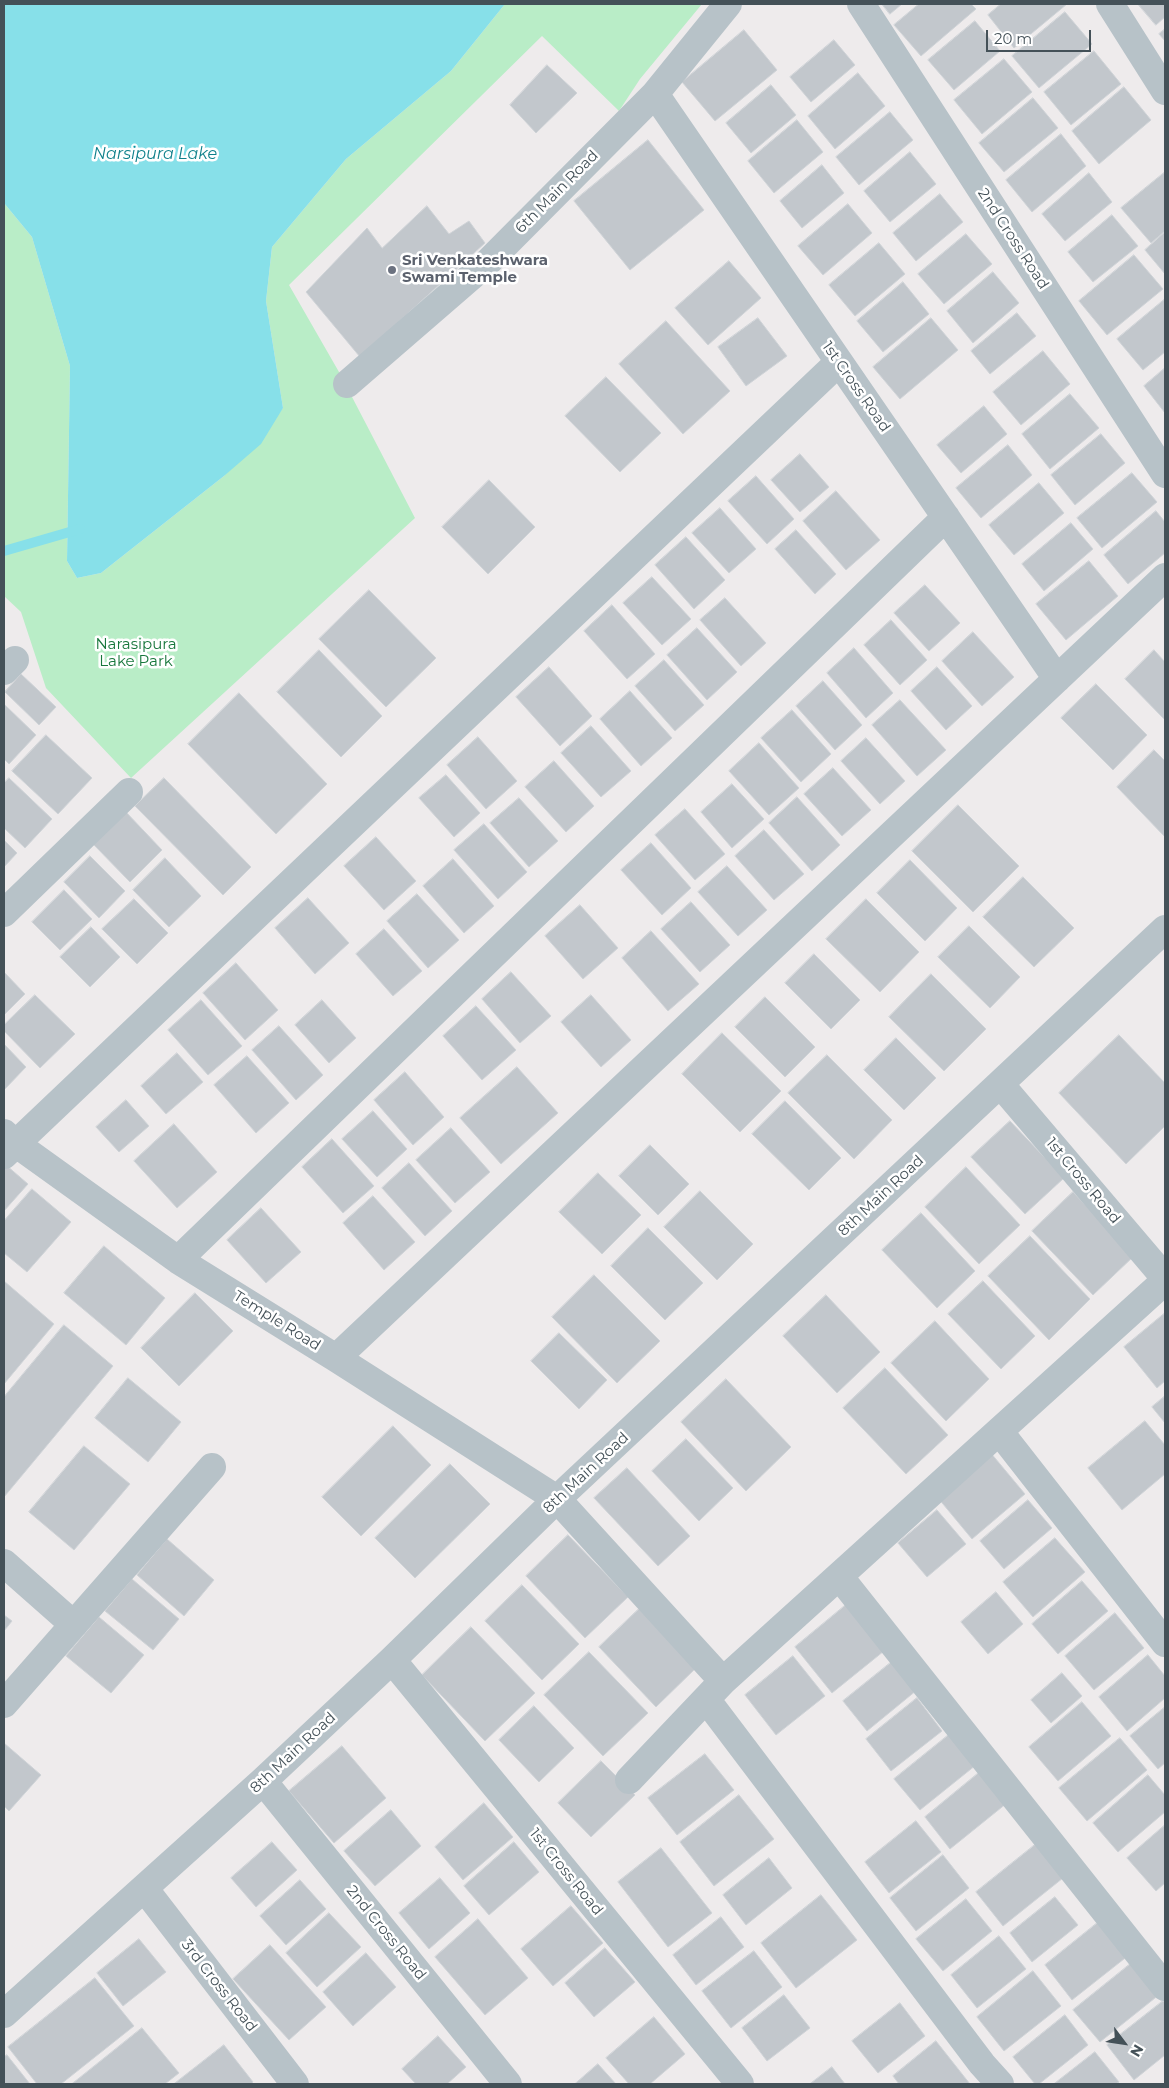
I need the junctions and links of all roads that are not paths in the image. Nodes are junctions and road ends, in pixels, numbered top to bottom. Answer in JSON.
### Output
{"nodes":[{"id":1,"x":728,"y":4,"type":"edge"},
{"id":2,"x":861,"y":4,"type":"edge"},
{"id":3,"x":1110,"y":4,"type":"edge"},
{"id":4,"x":1165,"y":91,"type":"edge"},
{"id":5,"x":654,"y":94,"type":"junction"},
{"id":6,"x":839,"y":362,"type":"junction"},
{"id":7,"x":346,"y":384,"type":"dead end"},
{"id":8,"x":1165,"y":474,"type":"edge"},
{"id":9,"x":946,"y":517,"type":"junction"},
{"id":10,"x":1165,"y":576,"type":"edge"},
{"id":11,"x":1056,"y":679,"type":"junction"},
{"id":12,"x":129,"y":792,"type":"dead end"},
{"id":13,"x":4,"y":913,"type":"edge"},
{"id":14,"x":1165,"y":929,"type":"edge"},
{"id":15,"x":1001,"y":1085,"type":"junction"},
{"id":16,"x":7,"y":1144,"type":"edge"},
{"id":17,"x":178,"y":1260,"type":"junction"},
{"id":18,"x":1165,"y":1279,"type":"edge"},
{"id":19,"x":336,"y":1358,"type":"junction"},
{"id":20,"x":999,"y":1431,"type":"junction"},
{"id":21,"x":212,"y":1467,"type":"dead end"},
{"id":22,"x":557,"y":1499,"type":"junction"},
{"id":23,"x":4,"y":1563,"type":"edge"},
{"id":24,"x":839,"y":1576,"type":"junction"},
{"id":25,"x":73,"y":1624,"type":"junction"},
{"id":26,"x":1165,"y":1643,"type":"edge"},
{"id":27,"x":392,"y":1660,"type":"junction"},
{"id":28,"x":715,"y":1690,"type":"junction"},
{"id":29,"x":4,"y":1704,"type":"edge"},
{"id":30,"x":629,"y":1780,"type":"dead end"},
{"id":31,"x":263,"y":1781,"type":"junction"},
{"id":32,"x":144,"y":1888,"type":"junction"},
{"id":33,"x":1165,"y":1987,"type":"edge"},
{"id":34,"x":4,"y":2014,"type":"edge"},
{"id":35,"x":295,"y":2084,"type":"edge"},
{"id":36,"x":508,"y":2084,"type":"edge"},
{"id":37,"x":740,"y":2084,"type":"edge"},
{"id":38,"x":1000,"y":2084,"type":"edge"}],
"edges":[{"from":1,"to":5,"type":"street","name":"6th Main Road"},
{"from":2,"to":8,"type":"street","name":"2nd Cross Road"},
{"from":3,"to":4,"type":"street"},
{"from":5,"to":6,"type":"street","name":"1st Cross Road"},
{"from":5,"to":7,"type":"street","name":"6th Main Road"},
{"from":6,"to":9,"type":"street","name":"1st Cross Road"},
{"from":6,"to":16,"type":"street"},
{"from":9,"to":11,"type":"street","name":"1st Cross Road"},
{"from":9,"to":17,"type":"street"},
{"from":10,"to":11,"type":"street"},
{"from":11,"to":19,"type":"street"},
{"from":12,"to":13,"type":"street"},
{"from":14,"to":15,"type":"street","name":"8th Main Road"},
{"from":15,"to":18,"type":"street","name":"1st Cross Road"},
{"from":15,"to":22,"type":"street","name":"8th Main Road"},
{"from":16,"to":17,"type":"street","name":"Temple Road"},
{"from":17,"to":19,"type":"street","name":"Temple Road"},
{"from":18,"to":20,"type":"street"},
{"from":19,"to":22,"type":"street","name":"Temple Road"},
{"from":20,"to":24,"type":"street"},
{"from":20,"to":26,"type":"street"},
{"from":21,"to":25,"type":"street"},
{"from":22,"to":27,"type":"street","name":"8th Main Road"},
{"from":22,"to":28,"type":"street","name":"Temple Road"},
{"from":23,"to":25,"type":"street"},
{"from":24,"to":28,"type":"street"},
{"from":24,"to":33,"type":"street"},
{"from":25,"to":29,"type":"street"},
{"from":27,"to":31,"type":"street","name":"8th Main Road"},
{"from":27,"to":37,"type":"street","name":"1st Cross Road"},
{"from":28,"to":30,"type":"street"},
{"from":28,"to":38,"type":"street","name":"Temple Road"},
{"from":31,"to":32,"type":"street","name":"8th Main Road"},
{"from":31,"to":36,"type":"street","name":"2nd Cross Road"},
{"from":32,"to":34,"type":"street","name":"8th Main Road"},
{"from":32,"to":35,"type":"street","name":"3rd Cross Road"}]}
